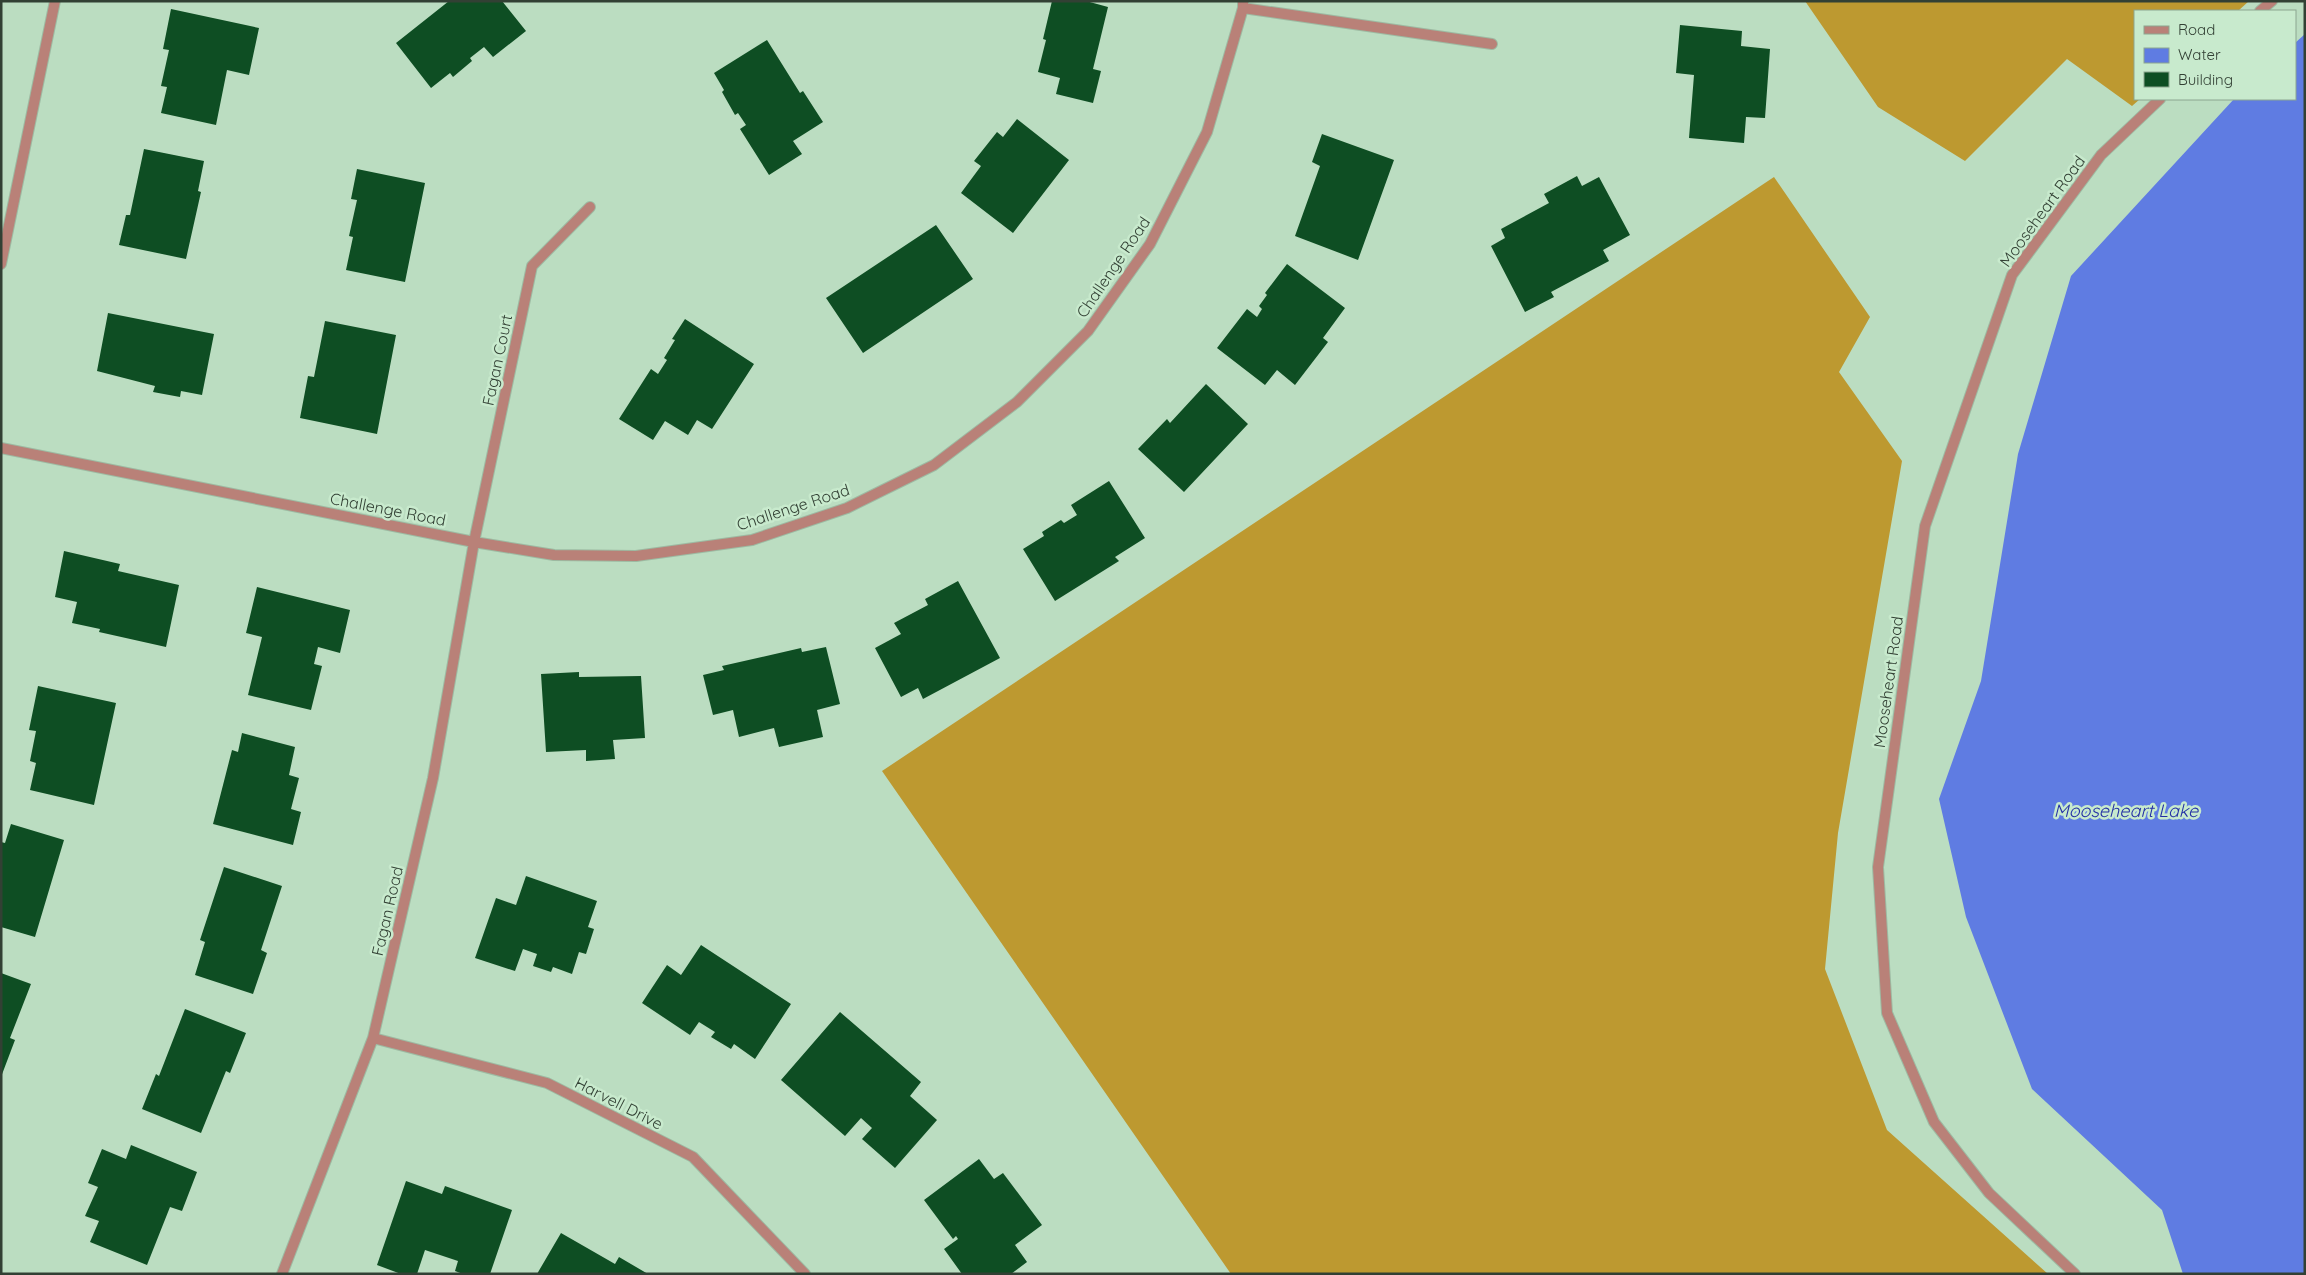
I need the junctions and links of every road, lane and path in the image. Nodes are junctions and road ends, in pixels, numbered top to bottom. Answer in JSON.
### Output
{"nodes":[{"id":1,"x":55,"y":1,"type":"edge"},
{"id":2,"x":2272,"y":1,"type":"edge"},
{"id":3,"x":1243,"y":5,"type":"edge"},
{"id":4,"x":2261,"y":10,"type":"edge"},
{"id":5,"x":1492,"y":44,"type":"dead end"},
{"id":6,"x":2159,"y":100,"type":"edge"},
{"id":7,"x":590,"y":207,"type":"dead end"},
{"id":8,"x":1,"y":264,"type":"edge"},
{"id":9,"x":1,"y":448,"type":"edge"},
{"id":10,"x":474,"y":542,"type":"junction"},
{"id":11,"x":373,"y":1038,"type":"junction"},
{"id":12,"x":282,"y":1274,"type":"edge"},
{"id":13,"x":806,"y":1274,"type":"edge"},
{"id":14,"x":2075,"y":1274,"type":"edge"}],
"edges":[{"from":1,"to":8,"type":"street"},
{"from":2,"to":4,"type":"street"},
{"from":3,"to":5,"type":"street"},
{"from":3,"to":10,"type":"street","name":"Challenge Road"},
{"from":6,"to":14,"type":"street","name":"Mooseheart Road"},
{"from":7,"to":10,"type":"street","name":"Fagan Court"},
{"from":9,"to":10,"type":"street","name":"Challenge Road"},
{"from":10,"to":11,"type":"street","name":"Fagan Road"},
{"from":11,"to":12,"type":"street","name":"Fagan Road"},
{"from":11,"to":13,"type":"street","name":"Harvell Drive"}]}
